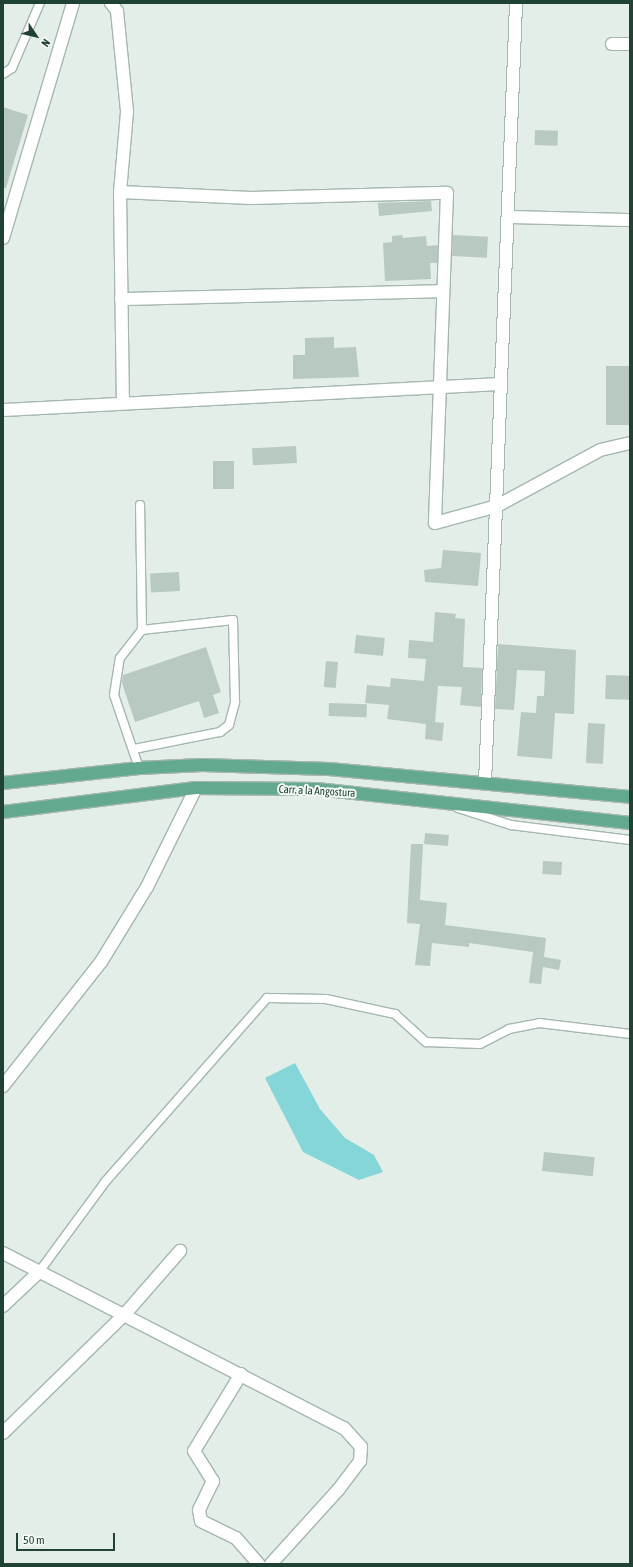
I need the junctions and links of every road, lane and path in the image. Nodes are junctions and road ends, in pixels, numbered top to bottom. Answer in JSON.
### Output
{"nodes":[{"id":1,"x":40,"y":3,"type":"edge"},
{"id":2,"x":73,"y":3,"type":"edge"},
{"id":3,"x":111,"y":3,"type":"edge"},
{"id":4,"x":516,"y":3,"type":"edge"},
{"id":5,"x":612,"y":44,"type":"dead end"},
{"id":6,"x":630,"y":44,"type":"edge"},
{"id":7,"x":3,"y":74,"type":"edge"},
{"id":8,"x":120,"y":192,"type":"junction"},
{"id":9,"x":508,"y":218,"type":"junction"},
{"id":10,"x":630,"y":220,"type":"edge"},
{"id":11,"x":3,"y":238,"type":"edge"},
{"id":12,"x":443,"y":291,"type":"junction"},
{"id":13,"x":121,"y":299,"type":"junction"},
{"id":14,"x":498,"y":384,"type":"junction"},
{"id":15,"x":439,"y":387,"type":"junction"},
{"id":16,"x":123,"y":403,"type":"junction"},
{"id":17,"x":3,"y":410,"type":"edge"},
{"id":18,"x":630,"y":443,"type":"edge"},
{"id":19,"x":140,"y":505,"type":"dead end"},
{"id":20,"x":496,"y":506,"type":"junction"},
{"id":21,"x":142,"y":630,"type":"junction"},
{"id":22,"x":134,"y":749,"type":"junction"},
{"id":23,"x":139,"y":768,"type":"junction"},
{"id":24,"x":3,"y":783,"type":"edge"},
{"id":25,"x":485,"y":783,"type":"junction"},
{"id":26,"x":196,"y":788,"type":"junction"},
{"id":27,"x":630,"y":797,"type":"edge"},
{"id":28,"x":434,"y":800,"type":"junction"},
{"id":29,"x":3,"y":812,"type":"edge"},
{"id":30,"x":630,"y":823,"type":"edge"},
{"id":31,"x":630,"y":840,"type":"edge"},
{"id":32,"x":630,"y":1034,"type":"edge"},
{"id":33,"x":3,"y":1086,"type":"edge"},
{"id":34,"x":180,"y":1251,"type":"dead end"},
{"id":35,"x":3,"y":1253,"type":"edge"},
{"id":36,"x":39,"y":1272,"type":"junction"},
{"id":37,"x":3,"y":1306,"type":"edge"},
{"id":38,"x":125,"y":1314,"type":"junction"},
{"id":39,"x":241,"y":1374,"type":"junction"},
{"id":40,"x":3,"y":1433,"type":"edge"},
{"id":41,"x":259,"y":1564,"type":"edge"},
{"id":42,"x":271,"y":1564,"type":"edge"}],
"edges":[{"from":1,"to":7,"type":"lane"},
{"from":2,"to":11,"type":"street"},
{"from":3,"to":8,"type":"street"},
{"from":4,"to":9,"type":"street"},
{"from":5,"to":6,"type":"street"},
{"from":8,"to":12,"type":"street"},
{"from":8,"to":13,"type":"street"},
{"from":9,"to":10,"type":"street"},
{"from":9,"to":14,"type":"street"},
{"from":12,"to":13,"type":"street"},
{"from":12,"to":15,"type":"street"},
{"from":13,"to":16,"type":"street"},
{"from":14,"to":15,"type":"street"},
{"from":14,"to":20,"type":"street"},
{"from":15,"to":16,"type":"street"},
{"from":15,"to":20,"type":"street"},
{"from":16,"to":17,"type":"street"},
{"from":18,"to":20,"type":"street"},
{"from":19,"to":21,"type":"lane"},
{"from":20,"to":25,"type":"street"},
{"from":21,"to":22,"type":"lane"},
{"from":21,"to":22,"type":"lane"},
{"from":22,"to":23,"type":"lane"},
{"from":23,"to":24,"type":"main road","name":"Carr. a la Angostura"},
{"from":23,"to":25,"type":"main road","name":"Carr. a la Angostura"},
{"from":25,"to":27,"type":"main road","name":"Carr. a la Angostura"},
{"from":26,"to":28,"type":"main road","name":"Carr. a la Angostura"},
{"from":26,"to":29,"type":"main road","name":"Carr. a la Angostura"},
{"from":26,"to":33,"type":"street"},
{"from":28,"to":30,"type":"main road","name":"Carr. a la Angostura"},
{"from":28,"to":31,"type":"lane"},
{"from":32,"to":36,"type":"lane"},
{"from":34,"to":38,"type":"street"},
{"from":35,"to":36,"type":"street"},
{"from":36,"to":37,"type":"street"},
{"from":36,"to":38,"type":"street"},
{"from":38,"to":39,"type":"street"},
{"from":38,"to":40,"type":"street"},
{"from":39,"to":41,"type":"street"},
{"from":39,"to":42,"type":"street"}]}
